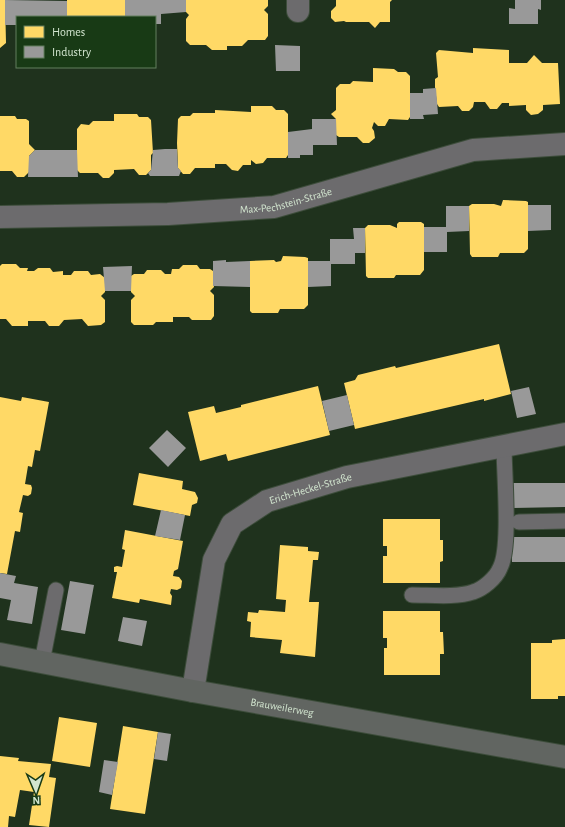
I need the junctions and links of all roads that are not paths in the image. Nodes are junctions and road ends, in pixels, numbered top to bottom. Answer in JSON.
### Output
{"nodes":[{"id":1,"x":565,"y":144,"type":"edge"},
{"id":2,"x":0,"y":217,"type":"edge"},
{"id":3,"x":565,"y":434,"type":"edge"},
{"id":4,"x":504,"y":446,"type":"junction"},
{"id":5,"x":565,"y":521,"type":"edge"},
{"id":6,"x":519,"y":522,"type":"dead end"},
{"id":7,"x":56,"y":590,"type":"dead end"},
{"id":8,"x":412,"y":595,"type":"dead end"},
{"id":9,"x":0,"y":654,"type":"edge"},
{"id":10,"x":42,"y":662,"type":"junction"},
{"id":11,"x":193,"y":691,"type":"junction"},
{"id":12,"x":565,"y":756,"type":"edge"}],
"edges":[{"from":1,"to":2,"type":"street","name":"Max-Pechstein-Straße"},
{"from":3,"to":4,"type":"street","name":"Erich-Heckel-Straße"},
{"from":4,"to":8,"type":"lane"},
{"from":4,"to":11,"type":"street","name":"Erich-Heckel-Straße"},
{"from":5,"to":6,"type":"lane"},
{"from":7,"to":10,"type":"lane"},
{"from":9,"to":10,"type":"street","name":"Brauweilerweg"},
{"from":10,"to":11,"type":"street","name":"Brauweilerweg"},
{"from":11,"to":12,"type":"street","name":"Brauweilerweg"}]}
